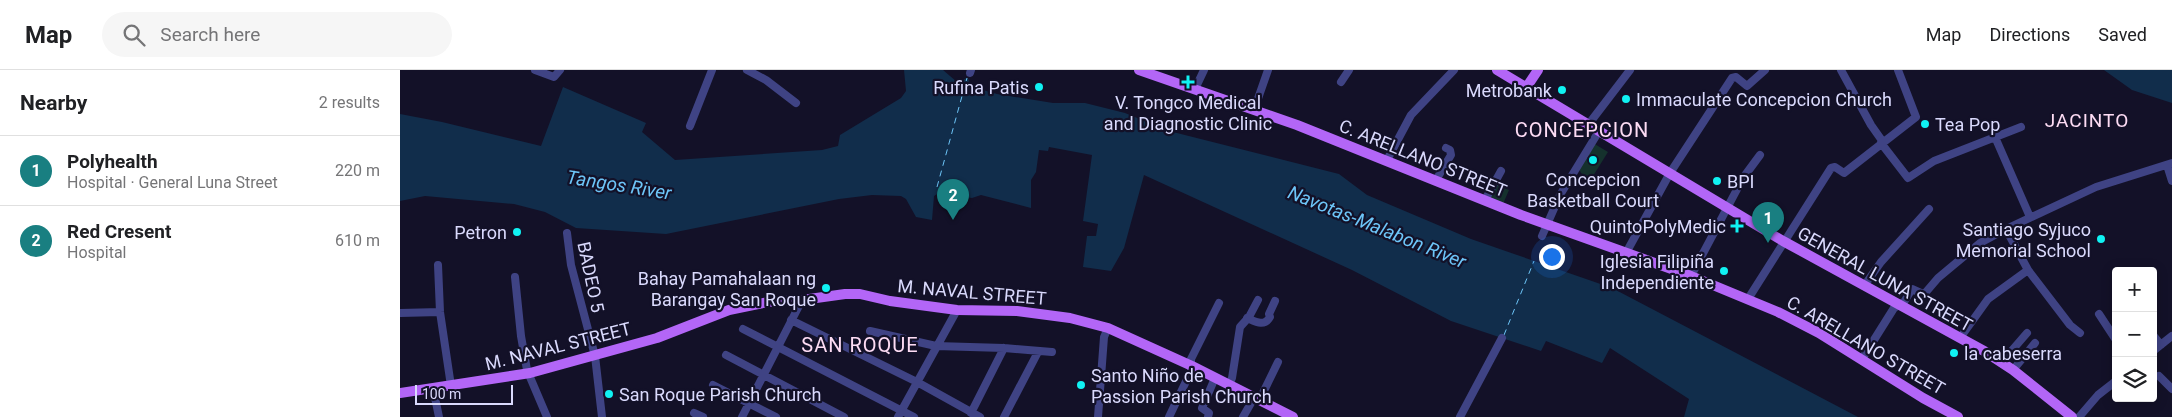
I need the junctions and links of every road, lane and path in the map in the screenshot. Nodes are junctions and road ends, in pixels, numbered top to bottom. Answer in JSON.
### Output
{"nodes":[{"id":1,"x":535,"y":70,"type":"edge"},
{"id":2,"x":560,"y":70,"type":"edge"},
{"id":3,"x":712,"y":70,"type":"edge"},
{"id":4,"x":747,"y":70,"type":"edge"},
{"id":5,"x":1140,"y":70,"type":"edge"},
{"id":6,"x":1204,"y":70,"type":"edge"},
{"id":7,"x":1268,"y":70,"type":"edge"},
{"id":8,"x":1349,"y":70,"type":"edge"},
{"id":9,"x":1454,"y":70,"type":"edge"},
{"id":10,"x":1497,"y":70,"type":"edge"},
{"id":11,"x":1538,"y":70,"type":"edge"},
{"id":12,"x":1630,"y":70,"type":"edge"},
{"id":13,"x":1841,"y":70,"type":"edge"},
{"id":14,"x":1898,"y":70,"type":"edge"},
{"id":15,"x":1764,"y":71,"type":"edge"},
{"id":16,"x":1341,"y":82,"type":"dead end"},
{"id":17,"x":1526,"y":88,"type":"junction"},
{"id":18,"x":1194,"y":89,"type":"junction"},
{"id":19,"x":796,"y":102,"type":"dead end"},
{"id":20,"x":1254,"y":110,"type":"junction"},
{"id":21,"x":1588,"y":125,"type":"junction"},
{"id":22,"x":690,"y":126,"type":"dead end"},
{"id":23,"x":2021,"y":126,"type":"dead end"},
{"id":24,"x":1599,"y":131,"type":"junction"},
{"id":25,"x":1995,"y":137,"type":"junction"},
{"id":26,"x":1882,"y":142,"type":"junction"},
{"id":27,"x":1446,"y":148,"type":"dead end"},
{"id":28,"x":1760,"y":155,"type":"dead end"},
{"id":29,"x":1388,"y":160,"type":"junction"},
{"id":30,"x":2170,"y":166,"type":"edge"},
{"id":31,"x":1501,"y":170,"type":"dead end"},
{"id":32,"x":1670,"y":173,"type":"junction"},
{"id":33,"x":1436,"y":180,"type":"junction"},
{"id":34,"x":2172,"y":181,"type":"edge"},
{"id":35,"x":1485,"y":200,"type":"junction"},
{"id":36,"x":1727,"y":207,"type":"junction"},
{"id":37,"x":1929,"y":209,"type":"dead end"},
{"id":38,"x":2030,"y":217,"type":"junction"},
{"id":39,"x":1547,"y":224,"type":"junction"},
{"id":40,"x":2006,"y":229,"type":"junction"},
{"id":41,"x":567,"y":233,"type":"dead end"},
{"id":42,"x":1542,"y":236,"type":"dead end"},
{"id":43,"x":1783,"y":241,"type":"junction"},
{"id":44,"x":1626,"y":253,"type":"junction"},
{"id":45,"x":438,"y":265,"type":"dead end"},
{"id":46,"x":2028,"y":270,"type":"junction"},
{"id":47,"x":1691,"y":276,"type":"junction"},
{"id":48,"x":515,"y":277,"type":"dead end"},
{"id":49,"x":1864,"y":286,"type":"junction"},
{"id":50,"x":1748,"y":299,"type":"junction"},
{"id":51,"x":802,"y":300,"type":"junction"},
{"id":52,"x":1258,"y":300,"type":"dead end"},
{"id":53,"x":1275,"y":301,"type":"dead end"},
{"id":54,"x":1219,"y":303,"type":"dead end"},
{"id":55,"x":1899,"y":305,"type":"junction"},
{"id":56,"x":957,"y":310,"type":"junction"},
{"id":57,"x":440,"y":312,"type":"junction"},
{"id":58,"x":400,"y":313,"type":"edge"},
{"id":59,"x":2098,"y":314,"type":"dead end"},
{"id":60,"x":1248,"y":318,"type":"junction"},
{"id":61,"x":791,"y":320,"type":"junction"},
{"id":62,"x":1108,"y":328,"type":"junction"},
{"id":63,"x":743,"y":329,"type":"dead end"},
{"id":64,"x":870,"y":331,"type":"dead end"},
{"id":65,"x":2027,"y":332,"type":"dead end"},
{"id":66,"x":2080,"y":333,"type":"dead end"},
{"id":67,"x":2112,"y":334,"type":"edge"},
{"id":68,"x":1502,"y":338,"type":"dead end"},
{"id":69,"x":1960,"y":338,"type":"junction"},
{"id":70,"x":2157,"y":340,"type":"edge"},
{"id":71,"x":2171,"y":340,"type":"edge"},
{"id":72,"x":2034,"y":343,"type":"dead end"},
{"id":73,"x":2161,"y":345,"type":"junction"},
{"id":74,"x":778,"y":346,"type":"junction"},
{"id":75,"x":936,"y":346,"type":"junction"},
{"id":76,"x":1004,"y":348,"type":"junction"},
{"id":77,"x":2157,"y":348,"type":"edge"},
{"id":78,"x":1038,"y":352,"type":"junction"},
{"id":79,"x":1052,"y":352,"type":"dead end"},
{"id":80,"x":726,"y":355,"type":"dead end"},
{"id":81,"x":595,"y":356,"type":"junction"},
{"id":82,"x":1862,"y":360,"type":"junction"},
{"id":83,"x":1278,"y":362,"type":"dead end"},
{"id":84,"x":2001,"y":363,"type":"junction"},
{"id":85,"x":1192,"y":366,"type":"junction"},
{"id":86,"x":2013,"y":370,"type":"junction"},
{"id":87,"x":530,"y":373,"type":"junction"},
{"id":88,"x":764,"y":374,"type":"junction"},
{"id":89,"x":2159,"y":376,"type":"dead end"},
{"id":90,"x":1215,"y":378,"type":"junction"},
{"id":91,"x":917,"y":382,"type":"junction"},
{"id":92,"x":2112,"y":384,"type":"edge"},
{"id":93,"x":712,"y":385,"type":"dead end"},
{"id":94,"x":1229,"y":385,"type":"junction"},
{"id":95,"x":451,"y":386,"type":"junction"},
{"id":96,"x":433,"y":388,"type":"junction"},
{"id":97,"x":2172,"y":389,"type":"edge"},
{"id":98,"x":400,"y":393,"type":"edge"},
{"id":99,"x":1258,"y":398,"type":"junction"},
{"id":100,"x":750,"y":403,"type":"junction"},
{"id":101,"x":694,"y":413,"type":"dead end"},
{"id":102,"x":972,"y":413,"type":"junction"},
{"id":103,"x":900,"y":414,"type":"edge"},
{"id":104,"x":1287,"y":416,"type":"edge"},
{"id":105,"x":439,"y":417,"type":"edge"},
{"id":106,"x":548,"y":417,"type":"edge"},
{"id":107,"x":602,"y":417,"type":"edge"},
{"id":108,"x":703,"y":417,"type":"edge"},
{"id":109,"x":742,"y":417,"type":"edge"},
{"id":110,"x":776,"y":417,"type":"edge"},
{"id":111,"x":844,"y":417,"type":"edge"},
{"id":112,"x":914,"y":417,"type":"edge"},
{"id":113,"x":980,"y":417,"type":"edge"},
{"id":114,"x":1004,"y":417,"type":"edge"},
{"id":115,"x":1098,"y":417,"type":"edge"},
{"id":116,"x":1169,"y":417,"type":"edge"},
{"id":117,"x":1208,"y":417,"type":"edge"},
{"id":118,"x":1244,"y":417,"type":"edge"},
{"id":119,"x":1460,"y":417,"type":"edge"},
{"id":120,"x":1958,"y":417,"type":"edge"},
{"id":121,"x":2072,"y":417,"type":"edge"},
{"id":122,"x":2079,"y":417,"type":"edge"}],
"edges":[{"from":1,"to":2,"type":"street"},
{"from":3,"to":22,"type":"street"},
{"from":4,"to":19,"type":"street"},
{"from":5,"to":18,"type":"main road","name":"C. ARELLANO STREET"},
{"from":6,"to":18,"type":"street"},
{"from":7,"to":20,"type":"street"},
{"from":8,"to":16,"type":"street"},
{"from":9,"to":29,"type":"street"},
{"from":10,"to":17,"type":"main road","name":"GENERAL LUNA STREET"},
{"from":11,"to":17,"type":"main road"},
{"from":12,"to":21,"type":"street"},
{"from":13,"to":26,"type":"street"},
{"from":14,"to":26,"type":"street"},
{"from":15,"to":32,"type":"street"},
{"from":17,"to":21,"type":"main road","name":"GENERAL LUNA STREET"},
{"from":18,"to":20,"type":"main road","name":"C. ARELLANO STREET"},
{"from":20,"to":29,"type":"main road","name":"C. ARELLANO STREET"},
{"from":21,"to":24,"type":"main road","name":"GENERAL LUNA STREET"},
{"from":23,"to":25,"type":"street"},
{"from":24,"to":32,"type":"main road","name":"GENERAL LUNA STREET"},
{"from":24,"to":39,"type":"street"},
{"from":25,"to":26,"type":"street"},
{"from":25,"to":38,"type":"street"},
{"from":26,"to":43,"type":"street"},
{"from":27,"to":33,"type":"street"},
{"from":28,"to":36,"type":"street"},
{"from":29,"to":33,"type":"main road","name":"C. ARELLANO STREET"},
{"from":30,"to":34,"type":"street"},
{"from":30,"to":38,"type":"street"},
{"from":31,"to":35,"type":"street"},
{"from":32,"to":36,"type":"main road","name":"GENERAL LUNA STREET"},
{"from":32,"to":44,"type":"street"},
{"from":33,"to":35,"type":"main road","name":"C. ARELLANO STREET"},
{"from":35,"to":39,"type":"main road","name":"C. ARELLANO STREET"},
{"from":36,"to":43,"type":"main road","name":"GENERAL LUNA STREET"},
{"from":36,"to":47,"type":"street"},
{"from":37,"to":49,"type":"street"},
{"from":38,"to":40,"type":"street"},
{"from":39,"to":42,"type":"street"},
{"from":39,"to":44,"type":"main road","name":"C. ARELLANO STREET"},
{"from":40,"to":46,"type":"street"},
{"from":40,"to":55,"type":"street"},
{"from":41,"to":81,"type":"street","name":"BADEO 5"},
{"from":43,"to":49,"type":"main road","name":"GENERAL LUNA STREET"},
{"from":43,"to":50,"type":"street"},
{"from":44,"to":47,"type":"main road","name":"C. ARELLANO STREET"},
{"from":45,"to":57,"type":"street"},
{"from":46,"to":66,"type":"street"},
{"from":46,"to":69,"type":"street"},
{"from":47,"to":50,"type":"main road","name":"C. ARELLANO STREET"},
{"from":48,"to":87,"type":"street"},
{"from":49,"to":55,"type":"main road","name":"GENERAL LUNA STREET"},
{"from":50,"to":82,"type":"main road","name":"C. ARELLANO STREET"},
{"from":51,"to":56,"type":"main road","name":"M. NAVAL STREET"},
{"from":51,"to":61,"type":"street"},
{"from":51,"to":81,"type":"main road","name":"M. NAVAL STREET"},
{"from":52,"to":60,"type":"street"},
{"from":53,"to":60,"type":"street"},
{"from":54,"to":85,"type":"street"},
{"from":55,"to":69,"type":"main road","name":"GENERAL LUNA STREET"},
{"from":55,"to":82,"type":"street"},
{"from":56,"to":62,"type":"main road","name":"M. NAVAL STREET"},
{"from":56,"to":75,"type":"street"},
{"from":57,"to":58,"type":"street"},
{"from":57,"to":95,"type":"street"},
{"from":59,"to":67,"type":"street"},
{"from":60,"to":94,"type":"street"},
{"from":61,"to":74,"type":"street"},
{"from":61,"to":91,"type":"street"},
{"from":62,"to":85,"type":"main road","name":"M. NAVAL STREET"},
{"from":62,"to":115,"type":"street"},
{"from":63,"to":74,"type":"street"},
{"from":64,"to":75,"type":"street"},
{"from":65,"to":84,"type":"street"},
{"from":68,"to":119,"type":"street"},
{"from":69,"to":84,"type":"main road","name":"GENERAL LUNA STREET"},
{"from":70,"to":73,"type":"street"},
{"from":71,"to":73,"type":"street"},
{"from":72,"to":86,"type":"street"},
{"from":73,"to":77,"type":"street"},
{"from":74,"to":88,"type":"street"},
{"from":74,"to":103,"type":"street"},
{"from":75,"to":76,"type":"street"},
{"from":75,"to":91,"type":"street"},
{"from":76,"to":78,"type":"street"},
{"from":76,"to":102,"type":"street"},
{"from":78,"to":79,"type":"street"},
{"from":78,"to":114,"type":"street"},
{"from":80,"to":88,"type":"street"},
{"from":81,"to":87,"type":"main road","name":"M. NAVAL STREET"},
{"from":81,"to":107,"type":"street","name":"BADEO 5"},
{"from":82,"to":120,"type":"main road","name":"C. ARELLANO STREET"},
{"from":83,"to":99,"type":"street"},
{"from":84,"to":86,"type":"main road","name":"GENERAL LUNA STREET"},
{"from":85,"to":90,"type":"main road","name":"M. NAVAL STREET"},
{"from":85,"to":116,"type":"street"},
{"from":86,"to":121,"type":"main road","name":"GENERAL LUNA STREET"},
{"from":87,"to":95,"type":"main road","name":"M. NAVAL STREET"},
{"from":87,"to":106,"type":"street"},
{"from":88,"to":100,"type":"street"},
{"from":88,"to":111,"type":"street"},
{"from":89,"to":97,"type":"street"},
{"from":90,"to":94,"type":"main road","name":"M. NAVAL STREET"},
{"from":90,"to":117,"type":"street"},
{"from":91,"to":102,"type":"street"},
{"from":91,"to":103,"type":"street"},
{"from":92,"to":122,"type":"street"},
{"from":93,"to":100,"type":"street"},
{"from":94,"to":99,"type":"main road","name":"M. NAVAL STREET"},
{"from":95,"to":96,"type":"main road","name":"M. NAVAL STREET"},
{"from":96,"to":98,"type":"main road","name":"M. NAVAL STREET"},
{"from":96,"to":105,"type":"street"},
{"from":99,"to":104,"type":"main road","name":"M. NAVAL STREET"},
{"from":99,"to":118,"type":"street"},
{"from":100,"to":109,"type":"street"},
{"from":100,"to":110,"type":"street"},
{"from":101,"to":108,"type":"street"},
{"from":102,"to":113,"type":"street"},
{"from":103,"to":112,"type":"street"}]}
